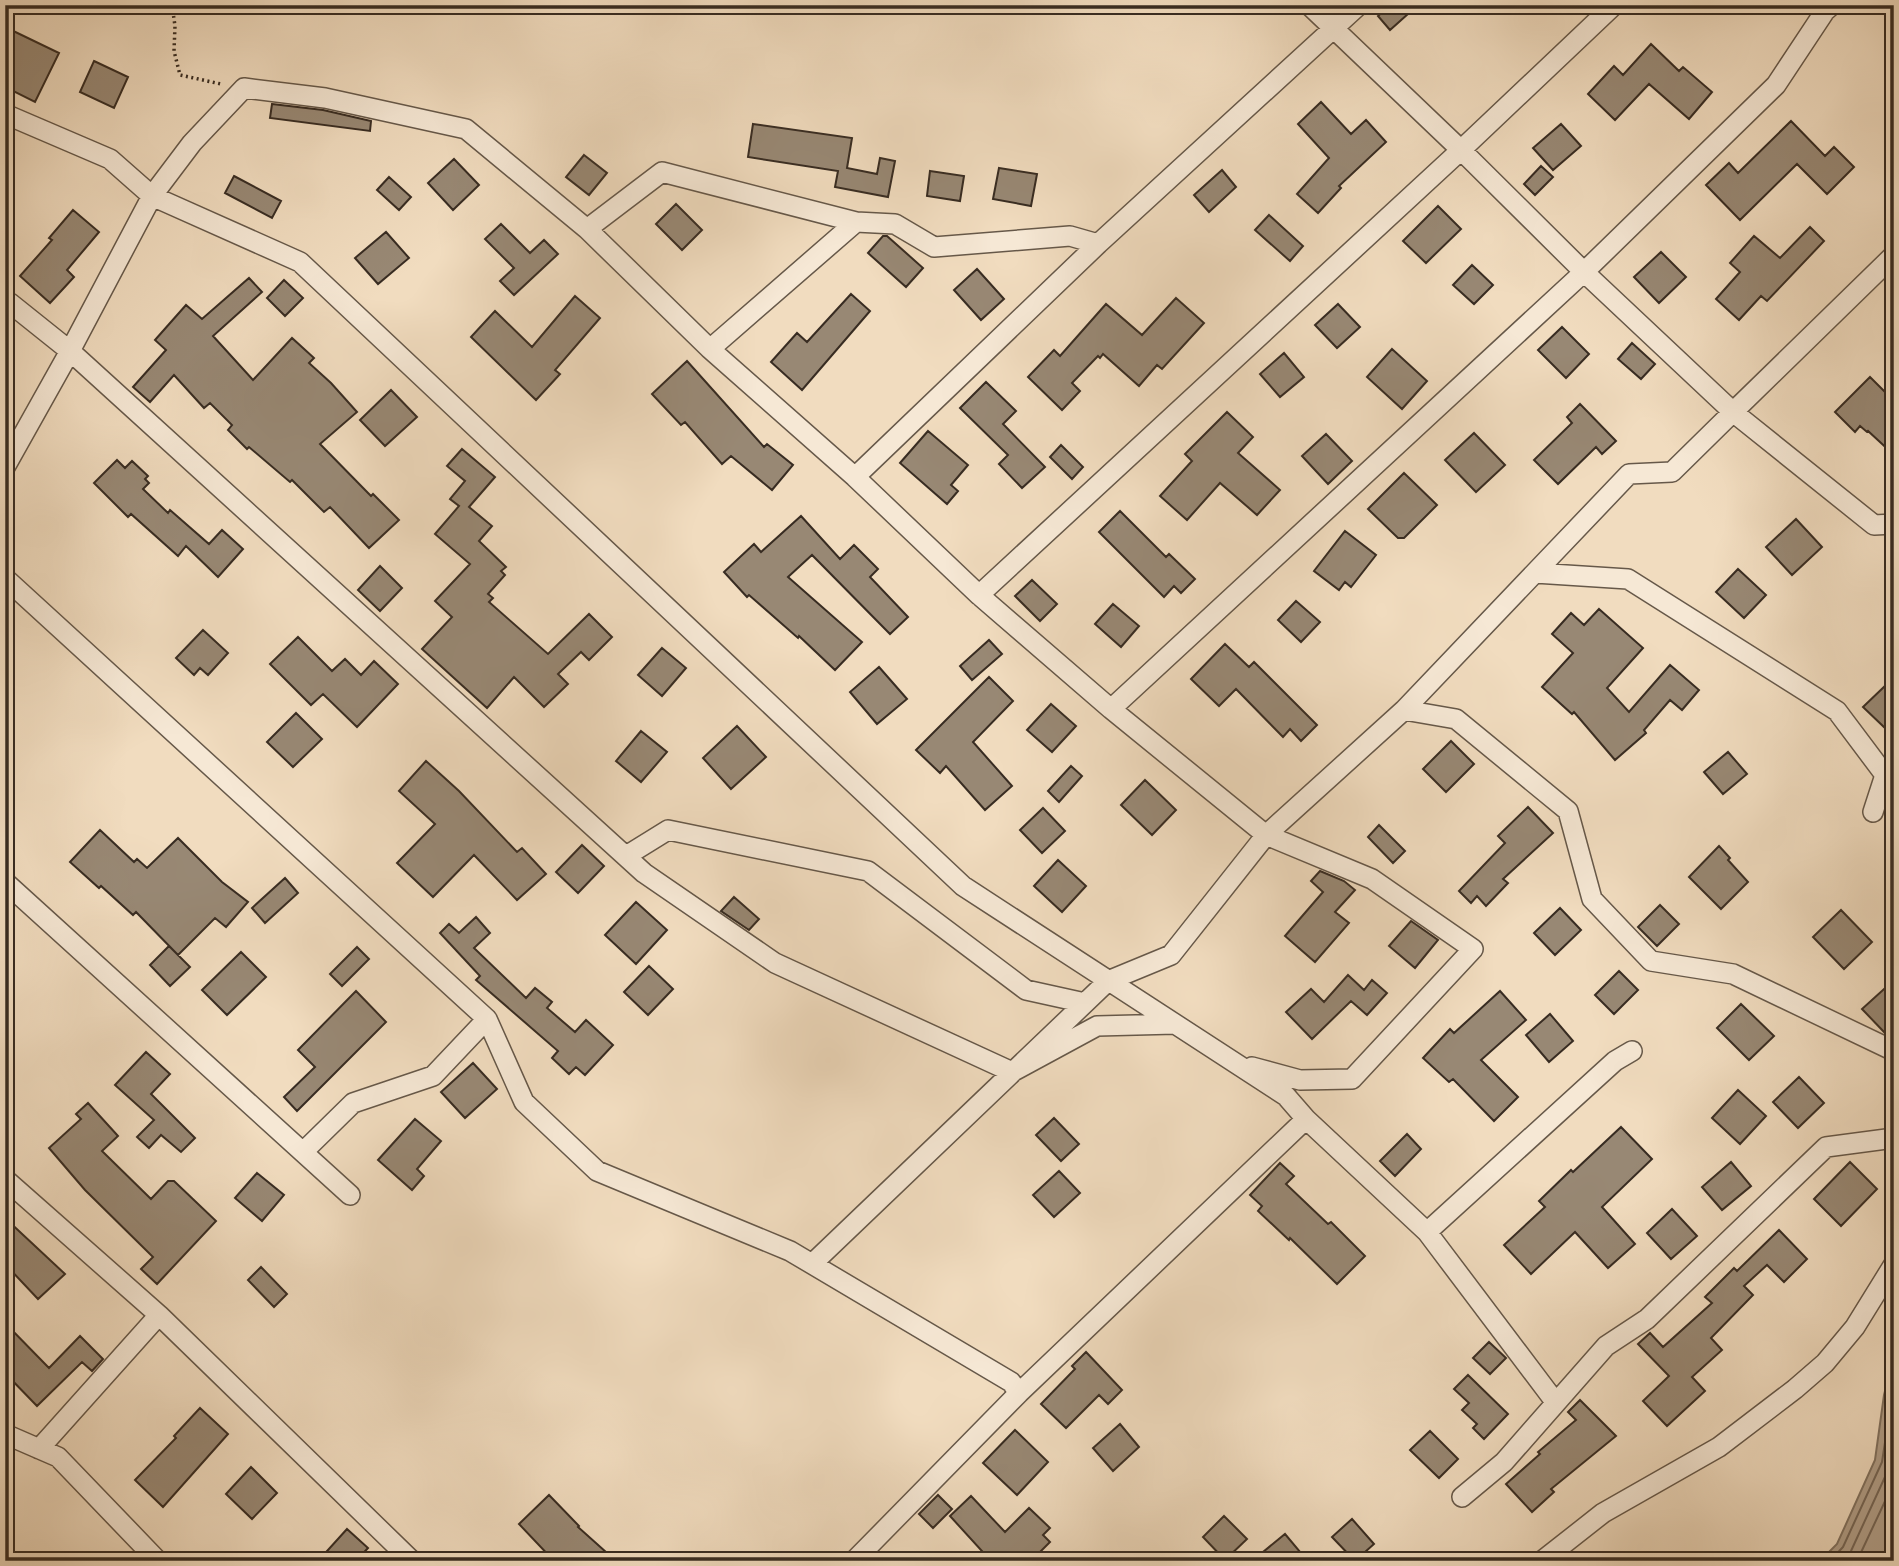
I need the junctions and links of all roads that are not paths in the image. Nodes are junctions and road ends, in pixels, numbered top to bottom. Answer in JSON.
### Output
{"nodes":[{"id":1,"x":1309,"y":5,"type":"edge"},
{"id":2,"x":1359,"y":5,"type":"edge"},
{"id":3,"x":1614,"y":5,"type":"edge"},
{"id":4,"x":1832,"y":5,"type":"edge"},
{"id":5,"x":1334,"y":28,"type":"junction"},
{"id":6,"x":5,"y":114,"type":"edge"},
{"id":7,"x":1461,"y":150,"type":"junction"},
{"id":8,"x":152,"y":196,"type":"junction"},
{"id":9,"x":856,"y":222,"type":"junction"},
{"id":10,"x":587,"y":229,"type":"junction"},
{"id":11,"x":1098,"y":244,"type":"junction"},
{"id":12,"x":1894,"y":255,"type":"edge"},
{"id":13,"x":1584,"y":272,"type":"junction"},
{"id":14,"x":5,"y":304,"type":"edge"},
{"id":15,"x":710,"y":349,"type":"junction"},
{"id":16,"x":70,"y":351,"type":"junction"},
{"id":17,"x":1733,"y":412,"type":"junction"},
{"id":18,"x":5,"y":467,"type":"edge"},
{"id":19,"x":855,"y":477,"type":"junction"},
{"id":20,"x":1894,"y":524,"type":"edge"},
{"id":21,"x":1535,"y":573,"type":"junction"},
{"id":22,"x":5,"y":578,"type":"edge"},
{"id":23,"x":979,"y":595,"type":"junction"},
{"id":24,"x":1111,"y":709,"type":"junction"},
{"id":25,"x":1404,"y":710,"type":"junction"},
{"id":26,"x":1873,"y":812,"type":"dead end"},
{"id":27,"x":1266,"y":835,"type":"junction"},
{"id":28,"x":625,"y":856,"type":"junction"},
{"id":29,"x":5,"y":882,"type":"edge"},
{"id":30,"x":1108,"y":981,"type":"junction"},
{"id":31,"x":1085,"y":1003,"type":"junction"},
{"id":32,"x":487,"y":1019,"type":"junction"},
{"id":33,"x":1175,"y":1024,"type":"junction"},
{"id":34,"x":1632,"y":1051,"type":"dead end"},
{"id":35,"x":1894,"y":1051,"type":"edge"},
{"id":36,"x":1233,"y":1062,"type":"junction"},
{"id":37,"x":1012,"y":1072,"type":"junction"},
{"id":38,"x":1306,"y":1119,"type":"junction"},
{"id":39,"x":1894,"y":1138,"type":"edge"},
{"id":40,"x":303,"y":1152,"type":"junction"},
{"id":41,"x":5,"y":1179,"type":"edge"},
{"id":42,"x":350,"y":1195,"type":"dead end"},
{"id":43,"x":1427,"y":1232,"type":"junction"},
{"id":44,"x":812,"y":1264,"type":"junction"},
{"id":45,"x":1894,"y":1264,"type":"edge"},
{"id":46,"x":159,"y":1315,"type":"junction"},
{"id":47,"x":1019,"y":1393,"type":"junction"},
{"id":48,"x":1556,"y":1403,"type":"junction"},
{"id":49,"x":5,"y":1434,"type":"edge"},
{"id":50,"x":39,"y":1449,"type":"junction"},
{"id":51,"x":1462,"y":1497,"type":"dead end"},
{"id":52,"x":158,"y":1561,"type":"edge"},
{"id":53,"x":412,"y":1561,"type":"edge"},
{"id":54,"x":854,"y":1561,"type":"edge"},
{"id":55,"x":1542,"y":1561,"type":"edge"}],
"edges":[{"from":1,"to":5,"type":"street"},
{"from":2,"to":5,"type":"street"},
{"from":3,"to":7,"type":"street"},
{"from":4,"to":13,"type":"street"},
{"from":5,"to":7,"type":"street"},
{"from":5,"to":11,"type":"street"},
{"from":6,"to":8,"type":"street"},
{"from":7,"to":13,"type":"street"},
{"from":7,"to":23,"type":"street"},
{"from":8,"to":10,"type":"street"},
{"from":8,"to":16,"type":"street"},
{"from":8,"to":30,"type":"street"},
{"from":9,"to":10,"type":"street"},
{"from":9,"to":11,"type":"street"},
{"from":9,"to":15,"type":"street"},
{"from":10,"to":15,"type":"street"},
{"from":11,"to":19,"type":"street"},
{"from":12,"to":17,"type":"street"},
{"from":13,"to":17,"type":"street"},
{"from":13,"to":24,"type":"street"},
{"from":14,"to":16,"type":"street"},
{"from":15,"to":19,"type":"street"},
{"from":16,"to":18,"type":"street"},
{"from":16,"to":28,"type":"street"},
{"from":17,"to":20,"type":"street"},
{"from":17,"to":21,"type":"street"},
{"from":19,"to":23,"type":"street"},
{"from":21,"to":25,"type":"street"},
{"from":21,"to":26,"type":"street"},
{"from":22,"to":32,"type":"street"},
{"from":23,"to":24,"type":"street"},
{"from":24,"to":27,"type":"street"},
{"from":25,"to":27,"type":"street"},
{"from":25,"to":35,"type":"street"},
{"from":27,"to":30,"type":"street"},
{"from":27,"to":36,"type":"street"},
{"from":28,"to":31,"type":"street"},
{"from":28,"to":37,"type":"street"},
{"from":29,"to":40,"type":"street"},
{"from":30,"to":31,"type":"street"},
{"from":30,"to":33,"type":"street"},
{"from":31,"to":37,"type":"street"},
{"from":32,"to":40,"type":"street"},
{"from":32,"to":44,"type":"street"},
{"from":33,"to":36,"type":"street"},
{"from":33,"to":37,"type":"street"},
{"from":34,"to":43,"type":"street"},
{"from":36,"to":38,"type":"street"},
{"from":37,"to":44,"type":"street"},
{"from":38,"to":43,"type":"street"},
{"from":38,"to":47,"type":"street"},
{"from":39,"to":48,"type":"street"},
{"from":40,"to":42,"type":"street"},
{"from":41,"to":46,"type":"street"},
{"from":43,"to":48,"type":"street"},
{"from":44,"to":47,"type":"street"},
{"from":45,"to":55,"type":"street"},
{"from":46,"to":50,"type":"street"},
{"from":46,"to":53,"type":"street"},
{"from":47,"to":54,"type":"street"},
{"from":48,"to":51,"type":"street"},
{"from":49,"to":50,"type":"street"},
{"from":50,"to":52,"type":"street"}]}
